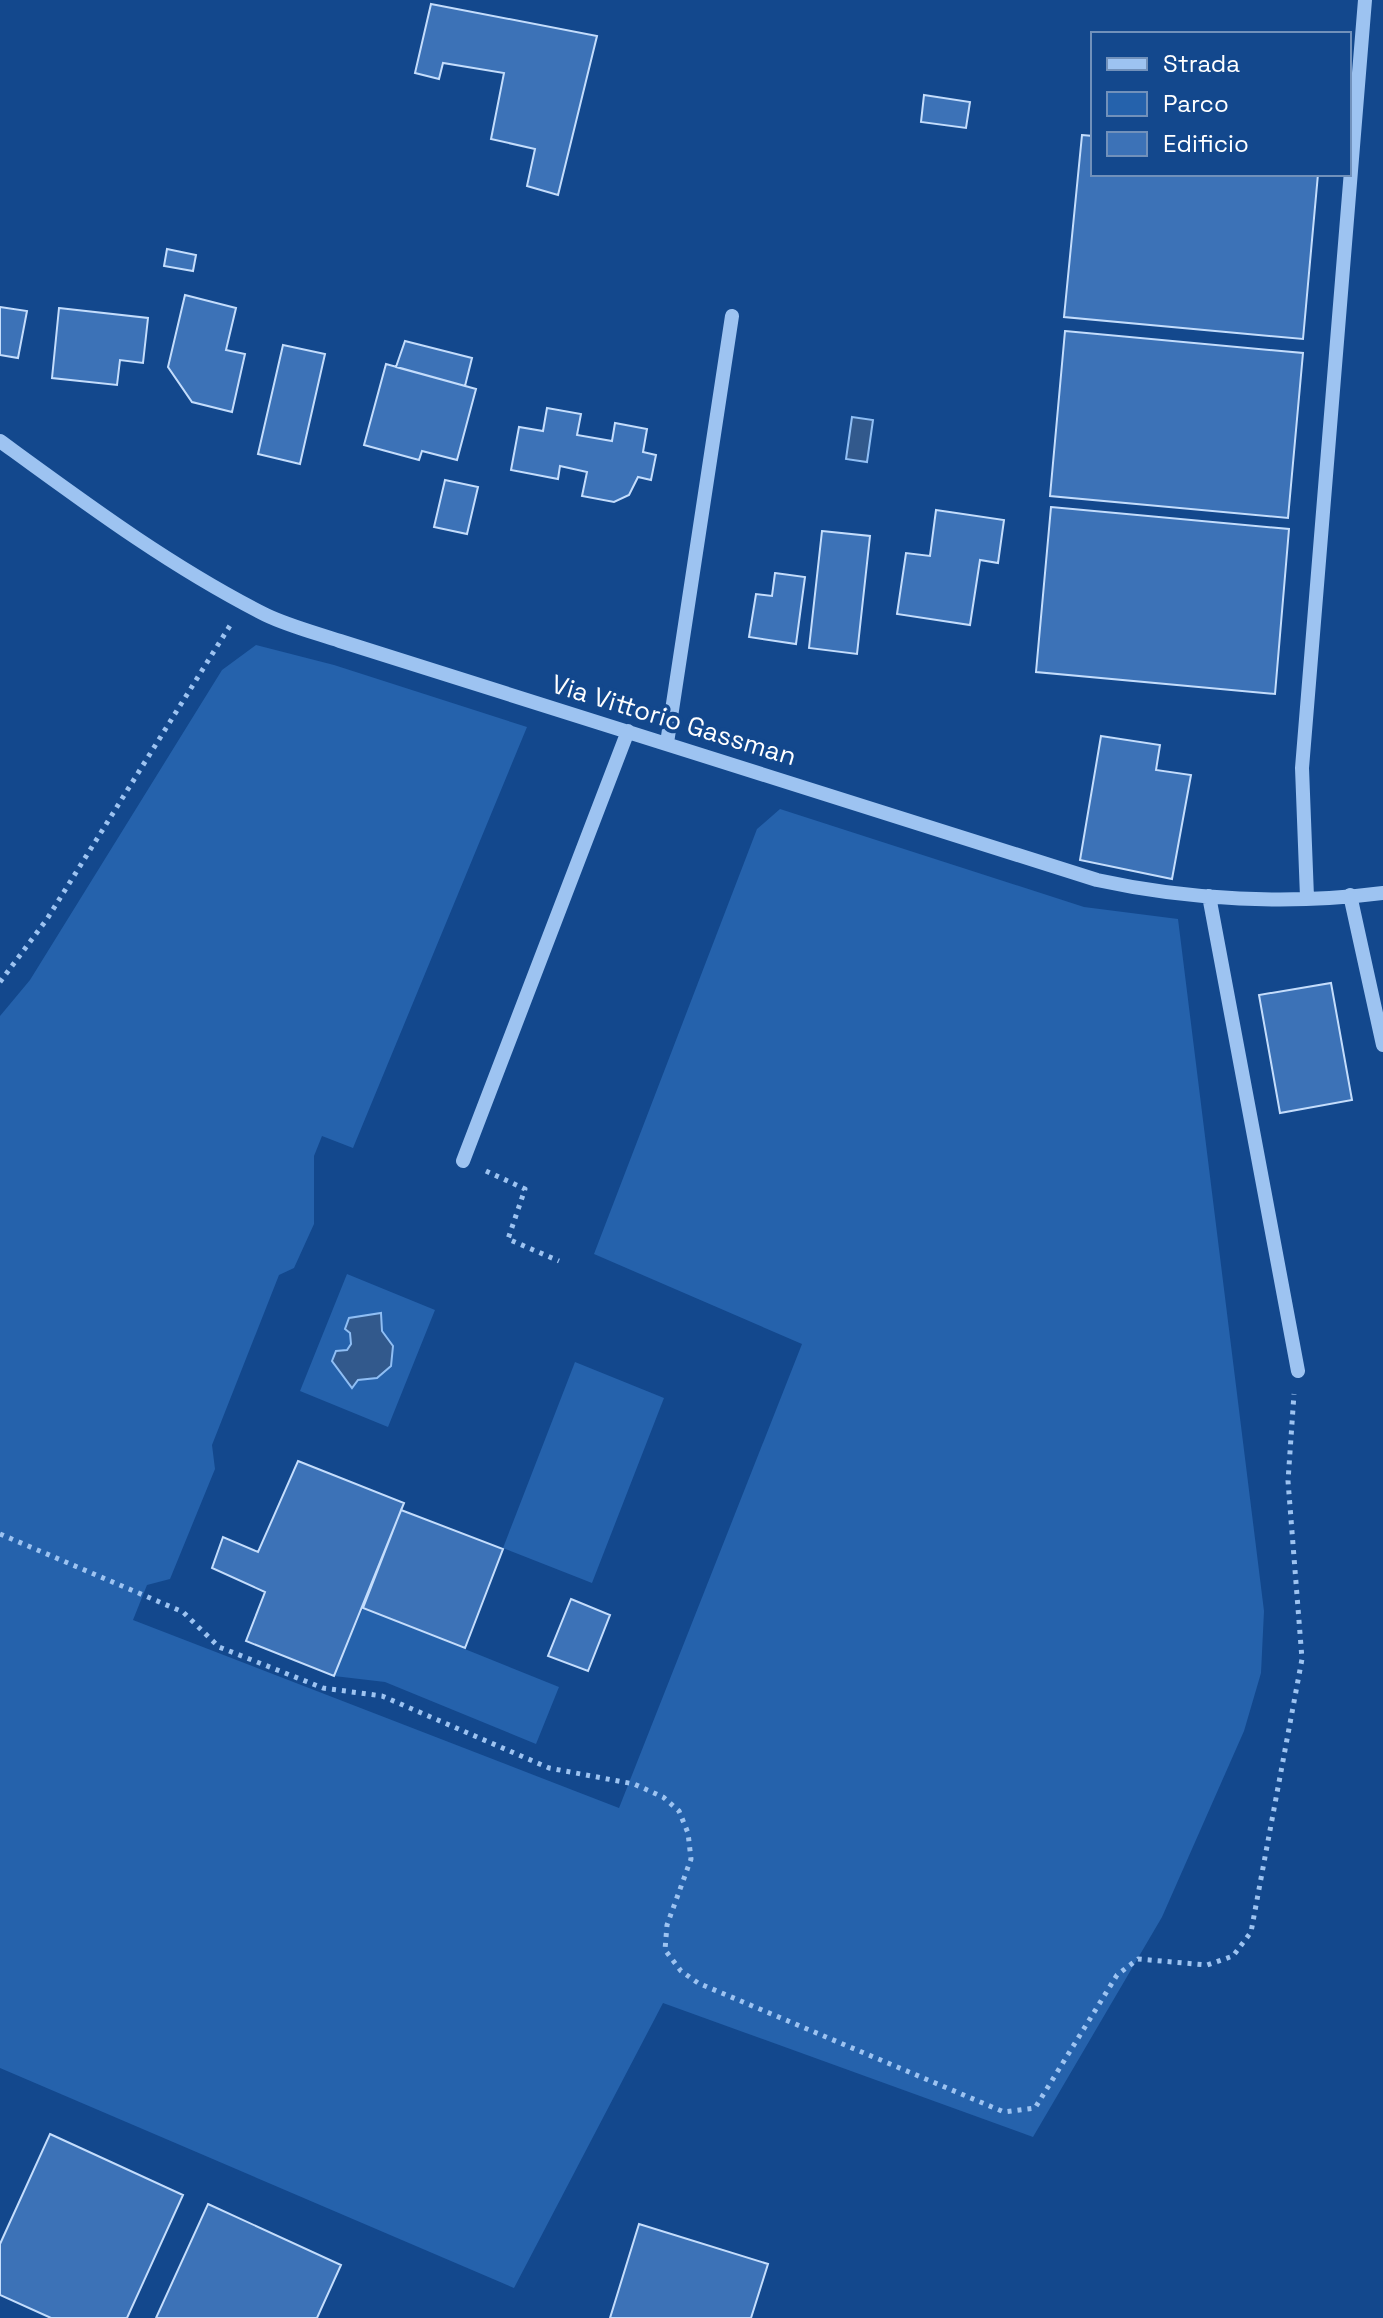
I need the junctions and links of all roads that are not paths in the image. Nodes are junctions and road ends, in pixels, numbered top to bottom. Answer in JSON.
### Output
{"nodes":[{"id":1,"x":1365,"y":0,"type":"edge"},
{"id":2,"x":1351,"y":171,"type":"edge"},
{"id":3,"x":1351,"y":176,"type":"edge"},
{"id":4,"x":732,"y":316,"type":"dead end"},
{"id":5,"x":0,"y":441,"type":"edge"},
{"id":6,"x":628,"y":731,"type":"junction"},
{"id":7,"x":667,"y":743,"type":"junction"},
{"id":8,"x":1383,"y":893,"type":"edge"},
{"id":9,"x":1350,"y":895,"type":"junction"},
{"id":10,"x":1209,"y":896,"type":"junction"},
{"id":11,"x":1307,"y":897,"type":"junction"},
{"id":12,"x":1383,"y":1045,"type":"edge"},
{"id":13,"x":463,"y":1161,"type":"road end"},
{"id":14,"x":1298,"y":1371,"type":"road end"}],
"edges":[{"from":1,"to":2,"type":"street"},
{"from":3,"to":11,"type":"street"},
{"from":4,"to":7,"type":"street"},
{"from":5,"to":6,"type":"street","name":"Via Vittorio Gassman"},
{"from":6,"to":7,"type":"street","name":"Via Vittorio Gassman"},
{"from":6,"to":13,"type":"street"},
{"from":7,"to":10,"type":"street","name":"Via Vittorio Gassman"},
{"from":8,"to":9,"type":"street","name":"Via Vittorio Gassman"},
{"from":9,"to":11,"type":"street","name":"Via Vittorio Gassman"},
{"from":9,"to":12,"type":"street"},
{"from":10,"to":11,"type":"street","name":"Via Vittorio Gassman"},
{"from":10,"to":14,"type":"street"}]}
